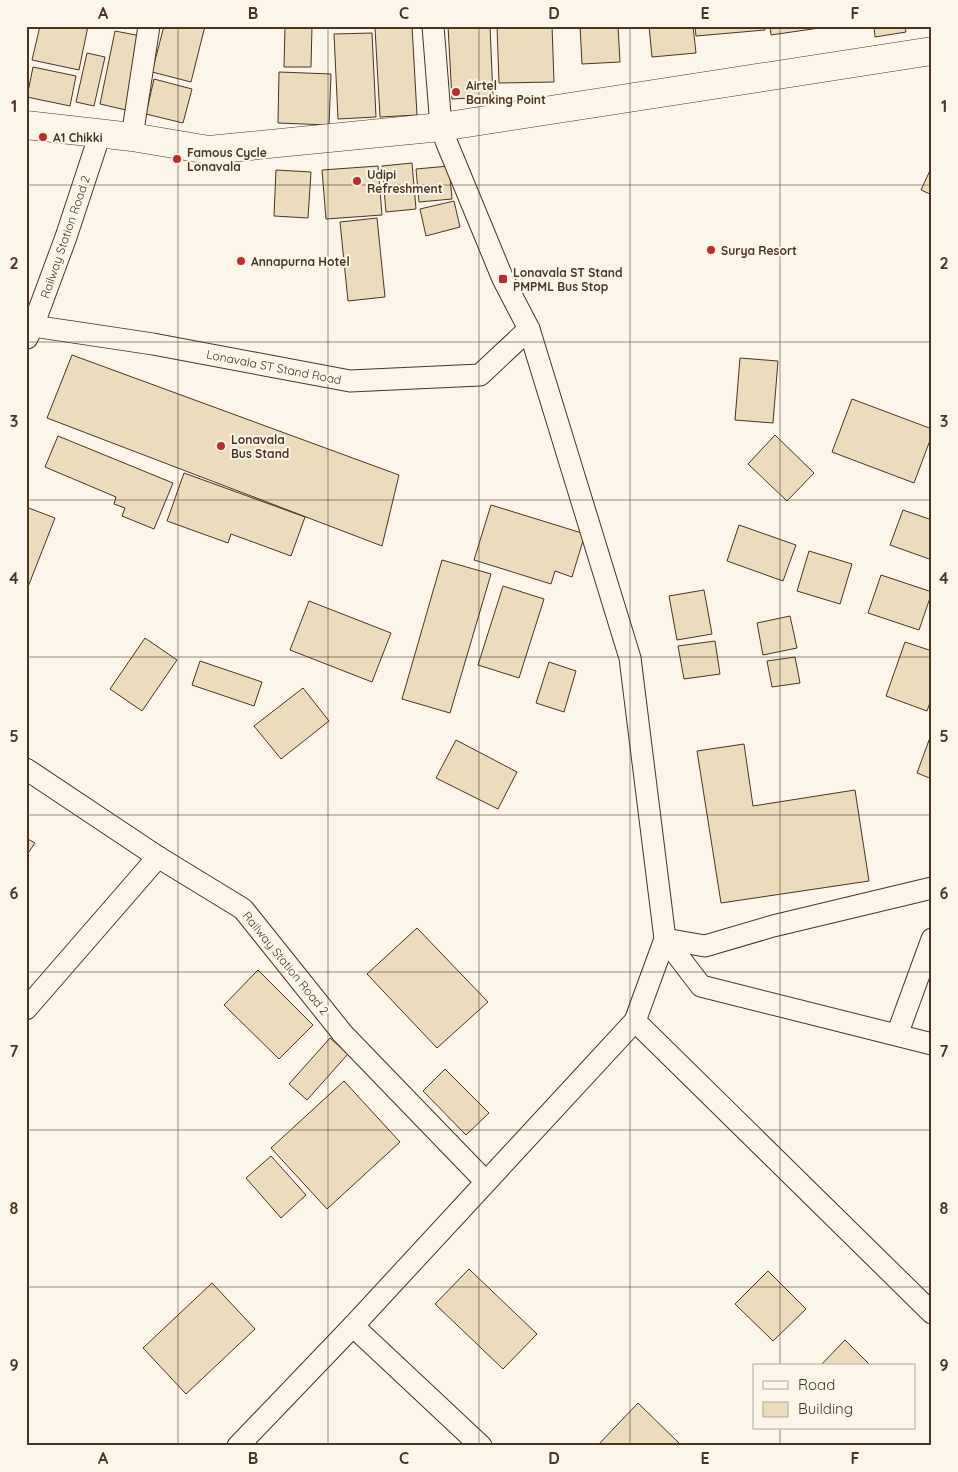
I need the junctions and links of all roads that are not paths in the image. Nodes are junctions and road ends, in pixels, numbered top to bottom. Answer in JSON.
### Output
{"nodes":[{"id":1,"x":149,"y":26,"type":"edge"},
{"id":2,"x":433,"y":26,"type":"edge"},
{"id":3,"x":932,"y":51,"type":"edge"},
{"id":4,"x":932,"y":67,"type":"edge"},
{"id":5,"x":26,"y":125,"type":"edge"},
{"id":6,"x":443,"y":134,"type":"junction"},
{"id":7,"x":132,"y":137,"type":"junction"},
{"id":8,"x":98,"y":142,"type":"junction"},
{"id":9,"x":26,"y":144,"type":"edge"},
{"id":10,"x":529,"y":329,"type":"junction"},
{"id":11,"x":30,"y":333,"type":"edge"},
{"id":12,"x":26,"y":769,"type":"edge"},
{"id":13,"x":158,"y":857,"type":"junction"},
{"id":14,"x":932,"y":888,"type":"edge"},
{"id":15,"x":665,"y":939,"type":"junction"},
{"id":16,"x":932,"y":939,"type":"edge"},
{"id":17,"x":26,"y":1009,"type":"edge"},
{"id":18,"x":635,"y":1021,"type":"junction"},
{"id":19,"x":897,"y":1035,"type":"junction"},
{"id":20,"x":932,"y":1044,"type":"edge"},
{"id":21,"x":486,"y":1182,"type":"junction"},
{"id":22,"x":932,"y":1312,"type":"edge"},
{"id":23,"x":353,"y":1326,"type":"junction"},
{"id":24,"x":238,"y":1446,"type":"edge"},
{"id":25,"x":481,"y":1446,"type":"edge"}],
"edges":[{"from":1,"to":7,"type":"street"},
{"from":2,"to":6,"type":"street"},
{"from":3,"to":6,"type":"highway"},
{"from":4,"to":6,"type":"highway"},
{"from":5,"to":8,"type":"highway"},
{"from":6,"to":7,"type":"highway"},
{"from":6,"to":8,"type":"highway"},
{"from":6,"to":10,"type":"street"},
{"from":7,"to":8,"type":"highway"},
{"from":8,"to":9,"type":"highway"},
{"from":8,"to":11,"type":"street","name":"Railway Station Road 2"},
{"from":10,"to":11,"type":"street","name":"Lonavala ST Stand Road"},
{"from":10,"to":15,"type":"street"},
{"from":12,"to":13,"type":"street","name":"Railway Station Road 2"},
{"from":13,"to":17,"type":"street"},
{"from":13,"to":21,"type":"street","name":"Railway Station Road 2"},
{"from":14,"to":15,"type":"street"},
{"from":15,"to":18,"type":"street"},
{"from":15,"to":19,"type":"street"},
{"from":16,"to":19,"type":"street"},
{"from":18,"to":21,"type":"street"},
{"from":18,"to":22,"type":"street"},
{"from":19,"to":20,"type":"street"},
{"from":21,"to":23,"type":"street"},
{"from":23,"to":24,"type":"street"},
{"from":23,"to":25,"type":"street"}]}
